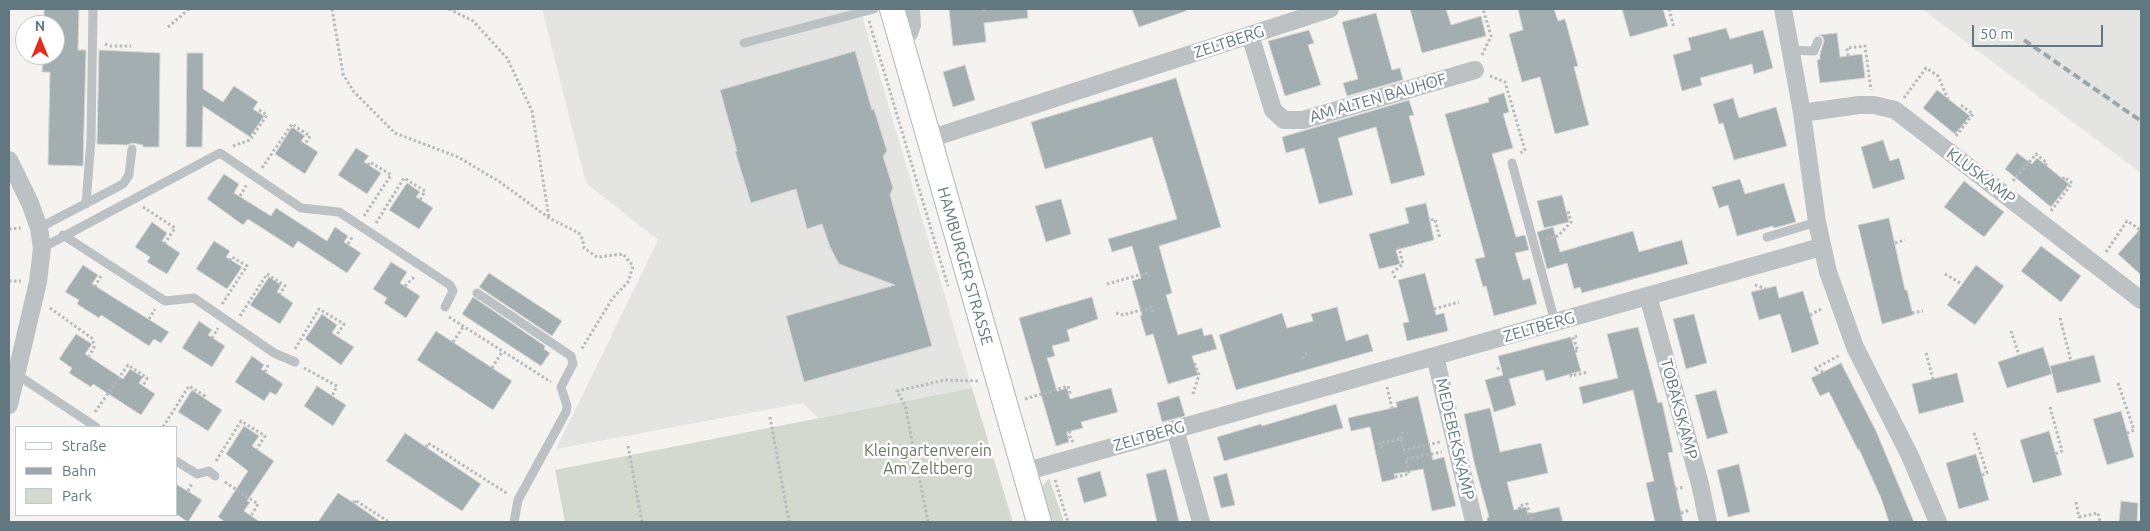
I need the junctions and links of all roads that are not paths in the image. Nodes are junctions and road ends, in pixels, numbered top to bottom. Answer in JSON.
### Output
{"nodes":[{"id":1,"x":93,"y":9,"type":"edge"},
{"id":2,"x":892,"y":9,"type":"edge"},
{"id":3,"x":911,"y":9,"type":"edge"},
{"id":4,"x":1330,"y":9,"type":"edge"},
{"id":5,"x":1783,"y":9,"type":"edge"},
{"id":6,"x":870,"y":10,"type":"edge"},
{"id":7,"x":1250,"y":35,"type":"junction"},
{"id":8,"x":900,"y":38,"type":"junction"},
{"id":9,"x":1818,"y":41,"type":"dead end"},
{"id":10,"x":744,"y":43,"type":"dead end"},
{"id":11,"x":1790,"y":50,"type":"junction"},
{"id":12,"x":1475,"y":70,"type":"road end"},
{"id":13,"x":1802,"y":113,"type":"junction"},
{"id":14,"x":929,"y":139,"type":"junction"},
{"id":15,"x":132,"y":149,"type":"dead end"},
{"id":16,"x":9,"y":160,"type":"edge"},
{"id":17,"x":1512,"y":163,"type":"road end"},
{"id":18,"x":86,"y":204,"type":"junction"},
{"id":19,"x":1817,"y":222,"type":"junction"},
{"id":20,"x":40,"y":228,"type":"junction"},
{"id":21,"x":64,"y":235,"type":"junction"},
{"id":22,"x":1767,"y":237,"type":"dead end"},
{"id":23,"x":1821,"y":247,"type":"junction"},
{"id":24,"x":42,"y":248,"type":"junction"},
{"id":25,"x":477,"y":293,"type":"dead end"},
{"id":26,"x":1648,"y":296,"type":"junction"},
{"id":27,"x":2141,"y":300,"type":"edge"},
{"id":28,"x":445,"y":307,"type":"road end"},
{"id":29,"x":1556,"y":322,"type":"junction"},
{"id":30,"x":1436,"y":356,"type":"junction"},
{"id":31,"x":291,"y":361,"type":"road end"},
{"id":32,"x":16,"y":374,"type":"junction"},
{"id":33,"x":9,"y":405,"type":"edge"},
{"id":34,"x":92,"y":425,"type":"edge"},
{"id":35,"x":1175,"y":429,"type":"junction"},
{"id":36,"x":178,"y":461,"type":"edge"},
{"id":37,"x":1024,"y":472,"type":"junction"},
{"id":38,"x":212,"y":474,"type":"road end"},
{"id":39,"x":514,"y":522,"type":"edge"},
{"id":40,"x":1039,"y":522,"type":"edge"},
{"id":41,"x":1201,"y":522,"type":"edge"},
{"id":42,"x":1474,"y":522,"type":"edge"},
{"id":43,"x":1708,"y":522,"type":"edge"},
{"id":44,"x":1938,"y":522,"type":"edge"}],
"edges":[{"from":1,"to":18,"type":"lane"},
{"from":2,"to":8,"type":"main road","name":"HAMBURGER STRASSE"},
{"from":3,"to":8,"type":"street"},
{"from":4,"to":7,"type":"street","name":"ZELTBERG"},
{"from":5,"to":11,"type":"street"},
{"from":6,"to":10,"type":"lane"},
{"from":7,"to":12,"type":"street","name":"AM ALTEN BAUHOF"},
{"from":7,"to":14,"type":"street","name":"ZELTBERG"},
{"from":8,"to":14,"type":"main road","name":"HAMBURGER STRASSE"},
{"from":9,"to":11,"type":"lane"},
{"from":11,"to":13,"type":"street"},
{"from":13,"to":19,"type":"street"},
{"from":13,"to":27,"type":"street","name":"KLUSKAMP"},
{"from":14,"to":37,"type":"main road","name":"HAMBURGER STRASSE"},
{"from":15,"to":18,"type":"lane"},
{"from":16,"to":20,"type":"street"},
{"from":17,"to":29,"type":"lane"},
{"from":18,"to":20,"type":"lane"},
{"from":19,"to":22,"type":"lane"},
{"from":19,"to":23,"type":"street"},
{"from":20,"to":24,"type":"street"},
{"from":21,"to":24,"type":"lane"},
{"from":21,"to":28,"type":"lane"},
{"from":21,"to":31,"type":"lane"},
{"from":23,"to":26,"type":"street","name":"ZELTBERG"},
{"from":23,"to":44,"type":"street"},
{"from":24,"to":32,"type":"street"},
{"from":25,"to":39,"type":"lane"},
{"from":26,"to":29,"type":"street","name":"ZELTBERG"},
{"from":26,"to":43,"type":"street","name":"TOBAKSKAMP"},
{"from":29,"to":30,"type":"street","name":"ZELTBERG"},
{"from":30,"to":35,"type":"street","name":"ZELTBERG"},
{"from":30,"to":42,"type":"street","name":"MEDEBEKSKAMP"},
{"from":32,"to":33,"type":"street"},
{"from":32,"to":34,"type":"lane"},
{"from":35,"to":37,"type":"street","name":"ZELTBERG"},
{"from":35,"to":41,"type":"street"},
{"from":36,"to":38,"type":"lane"},
{"from":37,"to":40,"type":"main road","name":"HAMBURGER STRASSE"}]}
